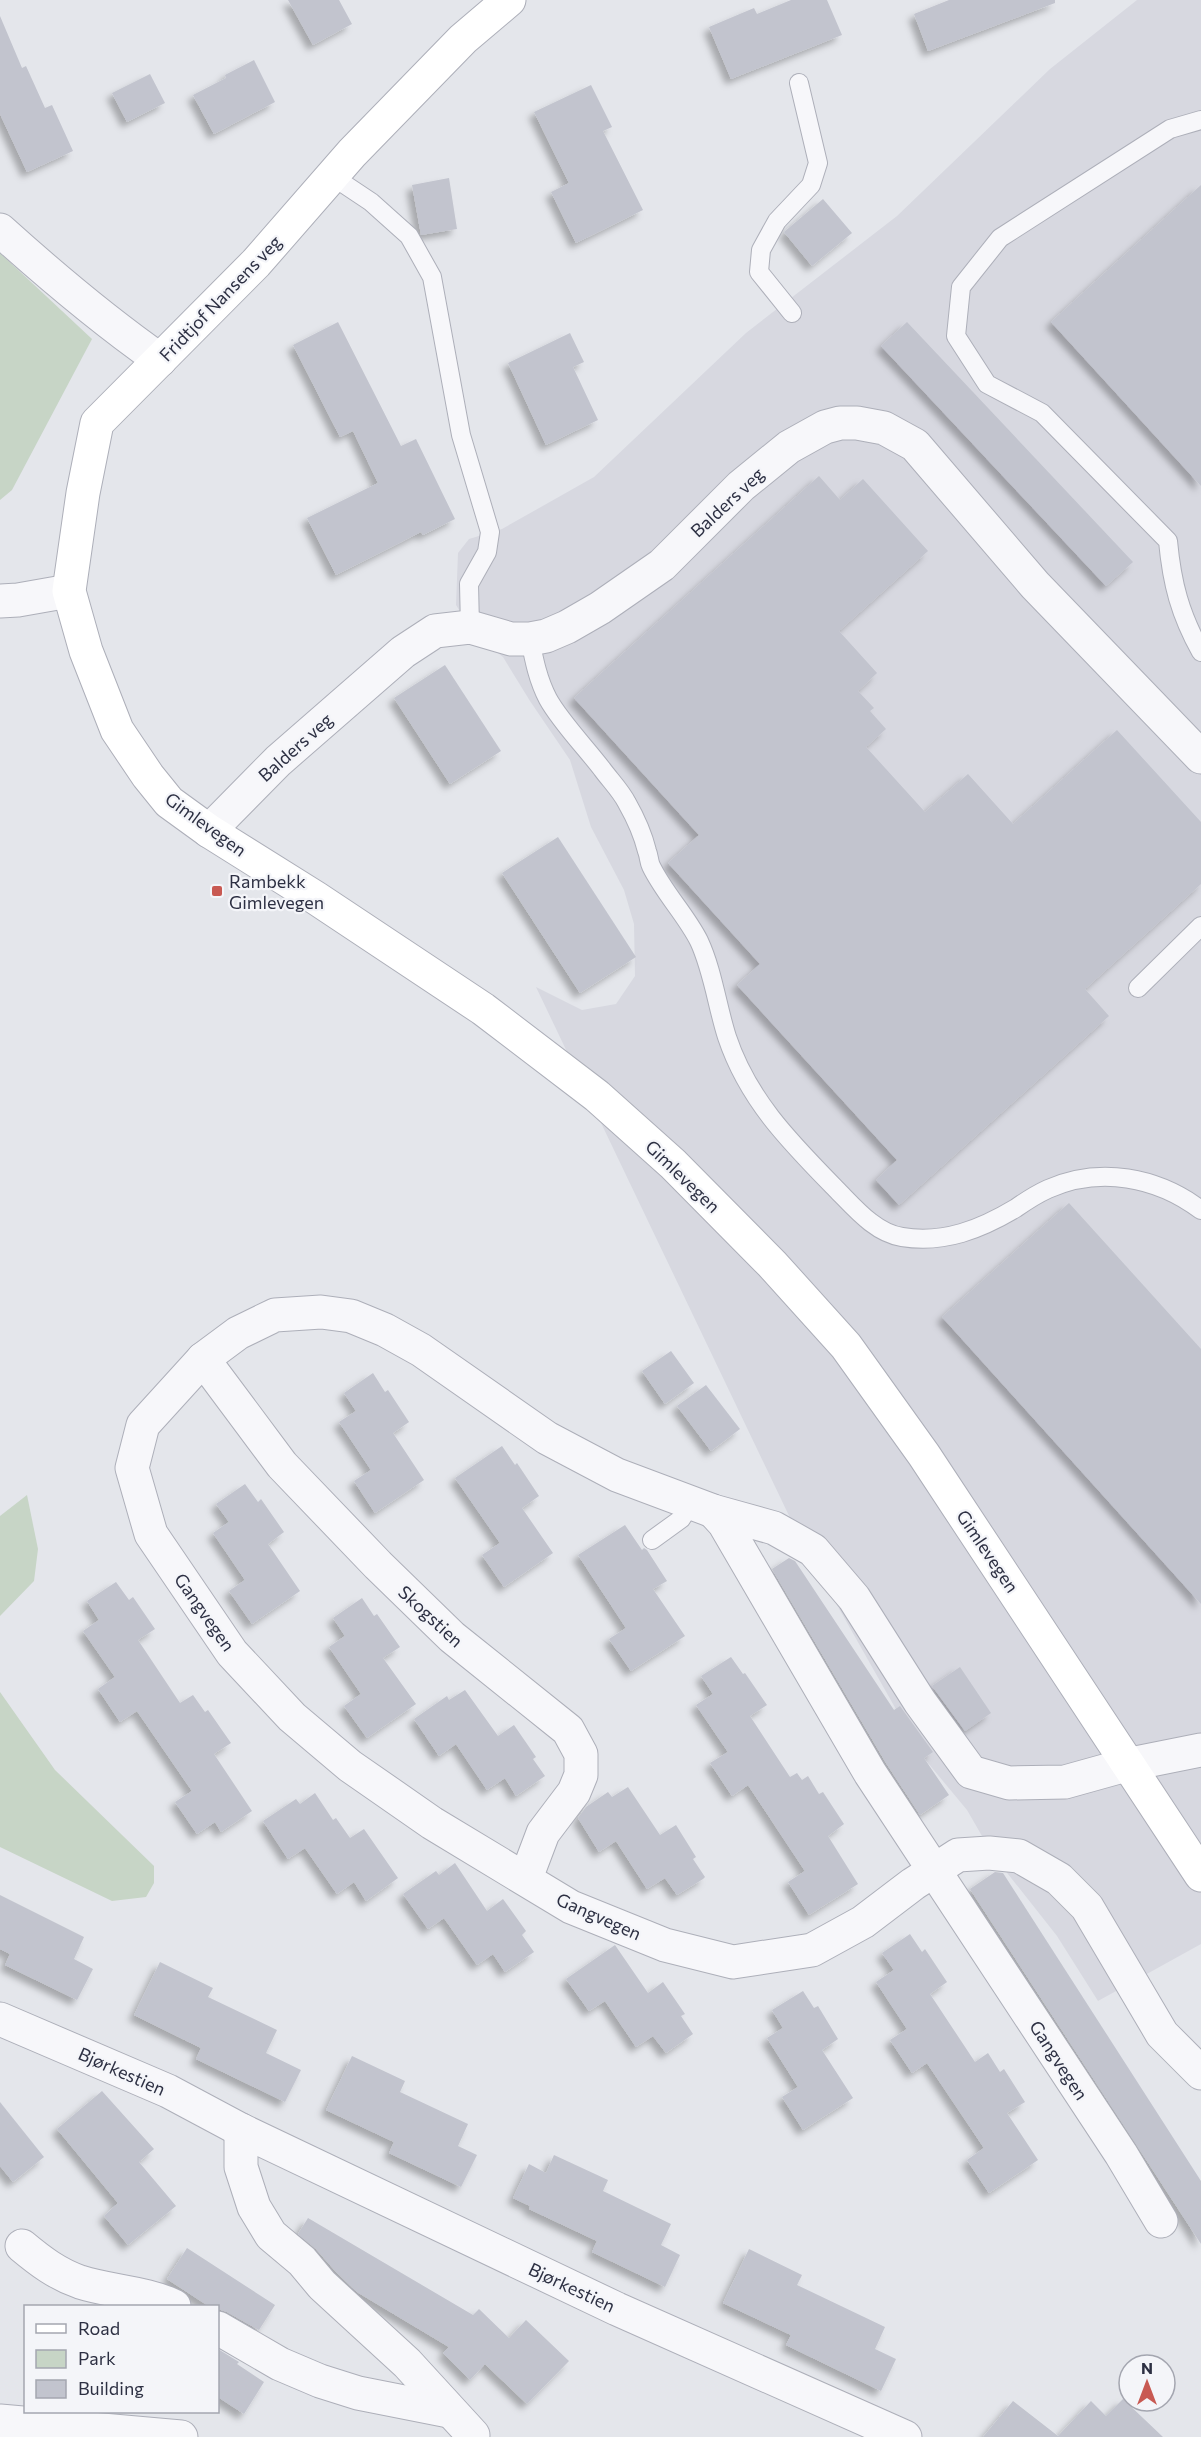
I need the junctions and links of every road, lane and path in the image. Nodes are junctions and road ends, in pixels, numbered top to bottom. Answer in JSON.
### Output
{"nodes":[{"id":1,"x":509,"y":0,"type":"edge"},
{"id":2,"x":799,"y":83,"type":"dead end"},
{"id":3,"x":1201,"y":120,"type":"edge"},
{"id":4,"x":332,"y":176,"type":"junction"},
{"id":5,"x":0,"y":230,"type":"edge"},
{"id":6,"x":792,"y":313,"type":"dead end"},
{"id":7,"x":160,"y":360,"type":"junction"},
{"id":8,"x":69,"y":591,"type":"junction"},
{"id":9,"x":0,"y":601,"type":"edge"},
{"id":10,"x":470,"y":627,"type":"junction"},
{"id":11,"x":530,"y":639,"type":"junction"},
{"id":12,"x":1201,"y":652,"type":"edge"},
{"id":13,"x":1201,"y":757,"type":"edge"},
{"id":14,"x":208,"y":831,"type":"junction"},
{"id":15,"x":1201,"y":926,"type":"edge"},
{"id":16,"x":1138,"y":988,"type":"dead end"},
{"id":17,"x":1201,"y":1210,"type":"edge"},
{"id":18,"x":203,"y":1359,"type":"junction"},
{"id":19,"x":703,"y":1507,"type":"junction"},
{"id":20,"x":652,"y":1540,"type":"dead end"},
{"id":21,"x":1201,"y":1750,"type":"edge"},
{"id":22,"x":1126,"y":1764,"type":"junction"},
{"id":23,"x":934,"y":1871,"type":"junction"},
{"id":24,"x":1201,"y":1875,"type":"edge"},
{"id":25,"x":526,"y":1878,"type":"junction"},
{"id":26,"x":0,"y":2019,"type":"edge"},
{"id":27,"x":1201,"y":2073,"type":"edge"},
{"id":28,"x":241,"y":2130,"type":"junction"},
{"id":29,"x":1161,"y":2221,"type":"dead end"},
{"id":30,"x":22,"y":2246,"type":"dead end"},
{"id":31,"x":169,"y":2305,"type":"edge"},
{"id":32,"x":219,"y":2329,"type":"edge"},
{"id":33,"x":0,"y":2421,"type":"edge"},
{"id":34,"x":466,"y":2430,"type":"edge"},
{"id":35,"x":181,"y":2437,"type":"edge"},
{"id":36,"x":905,"y":2437,"type":"edge"}],
"edges":[{"from":1,"to":4,"type":"street","name":"Fridtjof Nansens veg"},
{"from":2,"to":6,"type":"lane"},
{"from":3,"to":12,"type":"lane"},
{"from":4,"to":7,"type":"street","name":"Fridtjof Nansens veg"},
{"from":4,"to":10,"type":"lane"},
{"from":5,"to":7,"type":"street"},
{"from":7,"to":8,"type":"street","name":"Fridtjof Nansens veg"},
{"from":8,"to":9,"type":"street"},
{"from":8,"to":14,"type":"street","name":"Gimlevegen"},
{"from":10,"to":11,"type":"street","name":"Balders veg"},
{"from":10,"to":14,"type":"street","name":"Balders veg"},
{"from":11,"to":13,"type":"street","name":"Balders veg"},
{"from":11,"to":17,"type":"lane"},
{"from":14,"to":22,"type":"street","name":"Gimlevegen"},
{"from":15,"to":16,"type":"lane"},
{"from":18,"to":19,"type":"street","name":"Gangvegen"},
{"from":18,"to":25,"type":"street","name":"Skogstien"},
{"from":18,"to":25,"type":"street","name":"Gangvegen"},
{"from":19,"to":20,"type":"lane"},
{"from":19,"to":22,"type":"street","name":"Gangvegen"},
{"from":19,"to":23,"type":"street","name":"Gangvegen"},
{"from":21,"to":22,"type":"street","name":"Gangvegen"},
{"from":22,"to":24,"type":"street","name":"Gimlevegen"},
{"from":23,"to":25,"type":"street","name":"Gangvegen"},
{"from":23,"to":27,"type":"street","name":"Gangvegen"},
{"from":23,"to":29,"type":"street","name":"Gangvegen"},
{"from":26,"to":28,"type":"street","name":"Bjørkestien"},
{"from":28,"to":34,"type":"street"},
{"from":28,"to":36,"type":"street","name":"Bjørkestien"},
{"from":30,"to":31,"type":"street"},
{"from":32,"to":34,"type":"street"},
{"from":33,"to":35,"type":"street"}]}
